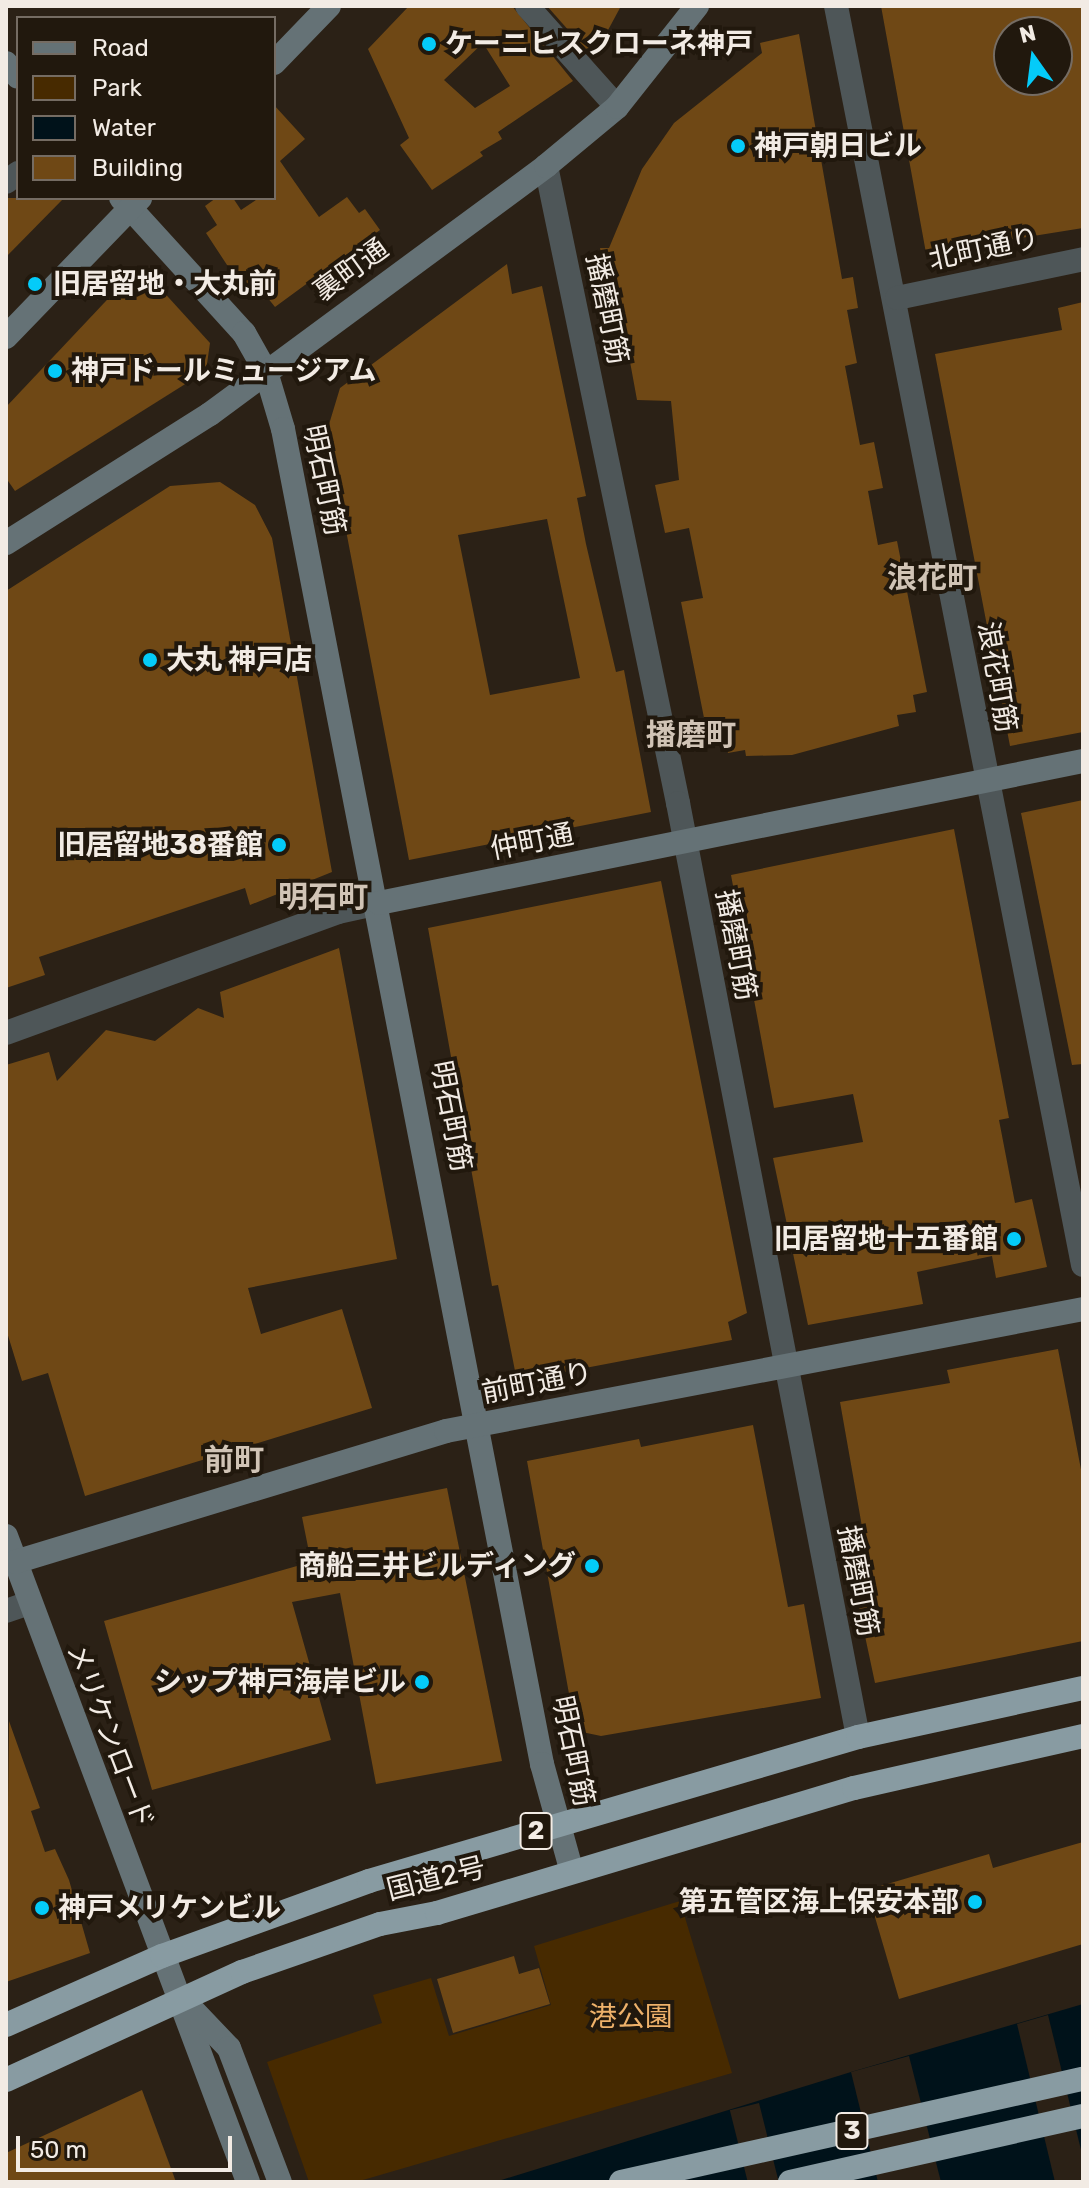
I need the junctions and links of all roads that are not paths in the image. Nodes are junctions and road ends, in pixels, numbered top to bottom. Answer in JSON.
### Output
{"nodes":[{"id":1,"x":329,"y":6,"type":"edge"},
{"id":2,"x":527,"y":6,"type":"edge"},
{"id":3,"x":697,"y":6,"type":"edge"},
{"id":4,"x":836,"y":6,"type":"edge"},
{"id":5,"x":276,"y":61,"type":"edge"},
{"id":6,"x":617,"y":107,"type":"junction"},
{"id":7,"x":546,"y":166,"type":"junction"},
{"id":8,"x":130,"y":201,"type":"edge"},
{"id":9,"x":1083,"y":259,"type":"edge"},
{"id":10,"x":897,"y":298,"type":"junction"},
{"id":11,"x":6,"y":337,"type":"edge"},
{"id":12,"x":266,"y":372,"type":"junction"},
{"id":13,"x":6,"y":543,"type":"edge"},
{"id":14,"x":1083,"y":761,"type":"edge"},
{"id":15,"x":986,"y":781,"type":"junction"},
{"id":16,"x":685,"y":842,"type":"junction"},
{"id":17,"x":379,"y":903,"type":"junction"},
{"id":18,"x":6,"y":1033,"type":"edge"},
{"id":19,"x":1083,"y":1265,"type":"edge"},
{"id":20,"x":1083,"y":1309,"type":"edge"},
{"id":21,"x":787,"y":1367,"type":"junction"},
{"id":22,"x":480,"y":1425,"type":"junction"},
{"id":23,"x":6,"y":1536,"type":"edge"},
{"id":24,"x":15,"y":1562,"type":"junction"},
{"id":25,"x":17,"y":1607,"type":"edge"},
{"id":26,"x":1083,"y":1688,"type":"edge"},
{"id":27,"x":1083,"y":1736,"type":"edge"},
{"id":28,"x":858,"y":1737,"type":"junction"},
{"id":29,"x":557,"y":1825,"type":"junction"},
{"id":30,"x":572,"y":1872,"type":"junction"},
{"id":31,"x":162,"y":1956,"type":"junction"},
{"id":32,"x":184,"y":2000,"type":"junction"},
{"id":33,"x":6,"y":2025,"type":"edge"},
{"id":34,"x":1083,"y":2079,"type":"edge"},
{"id":35,"x":6,"y":2080,"type":"edge"},
{"id":36,"x":1083,"y":2116,"type":"edge"},
{"id":37,"x":248,"y":2182,"type":"edge"},
{"id":38,"x":280,"y":2182,"type":"edge"},
{"id":39,"x":621,"y":2182,"type":"edge"},
{"id":40,"x":790,"y":2182,"type":"edge"}],
"edges":[{"from":1,"to":5,"type":"street"},
{"from":2,"to":6,"type":"street"},
{"from":3,"to":6,"type":"street","name":"裏町通"},
{"from":4,"to":10,"type":"street","name":"浪花町筋"},
{"from":6,"to":7,"type":"street","name":"裏町通"},
{"from":7,"to":12,"type":"street","name":"裏町通"},
{"from":7,"to":16,"type":"street","name":"播磨町筋"},
{"from":8,"to":11,"type":"street"},
{"from":8,"to":12,"type":"street","name":"明石町筋"},
{"from":9,"to":10,"type":"street","name":"北町通り"},
{"from":10,"to":15,"type":"street","name":"浪花町筋"},
{"from":12,"to":13,"type":"street","name":"裏町通"},
{"from":12,"to":17,"type":"street","name":"明石町筋"},
{"from":14,"to":15,"type":"street","name":"仲町通"},
{"from":15,"to":16,"type":"street","name":"仲町通"},
{"from":15,"to":19,"type":"street","name":"浪花町筋"},
{"from":16,"to":17,"type":"street","name":"仲町通"},
{"from":16,"to":21,"type":"street","name":"播磨町筋"},
{"from":17,"to":18,"type":"street","name":"仲町通"},
{"from":17,"to":22,"type":"street","name":"明石町筋"},
{"from":20,"to":21,"type":"street","name":"前町通り"},
{"from":21,"to":22,"type":"street","name":"前町通り"},
{"from":21,"to":28,"type":"street","name":"播磨町筋"},
{"from":22,"to":24,"type":"street","name":"前町通り"},
{"from":22,"to":29,"type":"street","name":"明石町筋"},
{"from":23,"to":24,"type":"street","name":"メリケンロード"},
{"from":24,"to":25,"type":"street","name":"メリケンロード"},
{"from":25,"to":31,"type":"street","name":"メリケンロード"},
{"from":26,"to":28,"type":"highway","name":"国道2号","number":"2"},
{"from":27,"to":30,"type":"highway","name":"国道2号","number":"2"},
{"from":28,"to":29,"type":"highway","name":"国道2号","number":"2"},
{"from":29,"to":30,"type":"street","name":"明石町筋"},
{"from":29,"to":31,"type":"highway","name":"国道2号","number":"2"},
{"from":30,"to":32,"type":"highway","name":"国道2号","number":"2"},
{"from":31,"to":32,"type":"street","name":"メリケンロード"},
{"from":31,"to":33,"type":"highway","name":"国道2号","number":"2"},
{"from":32,"to":35,"type":"highway","name":"国道2号","number":"2"},
{"from":32,"to":37,"type":"street"},
{"from":32,"to":38,"type":"street"},
{"from":34,"to":39,"type":"highway","number":"3"},
{"from":36,"to":40,"type":"highway","number":"3"}]}
